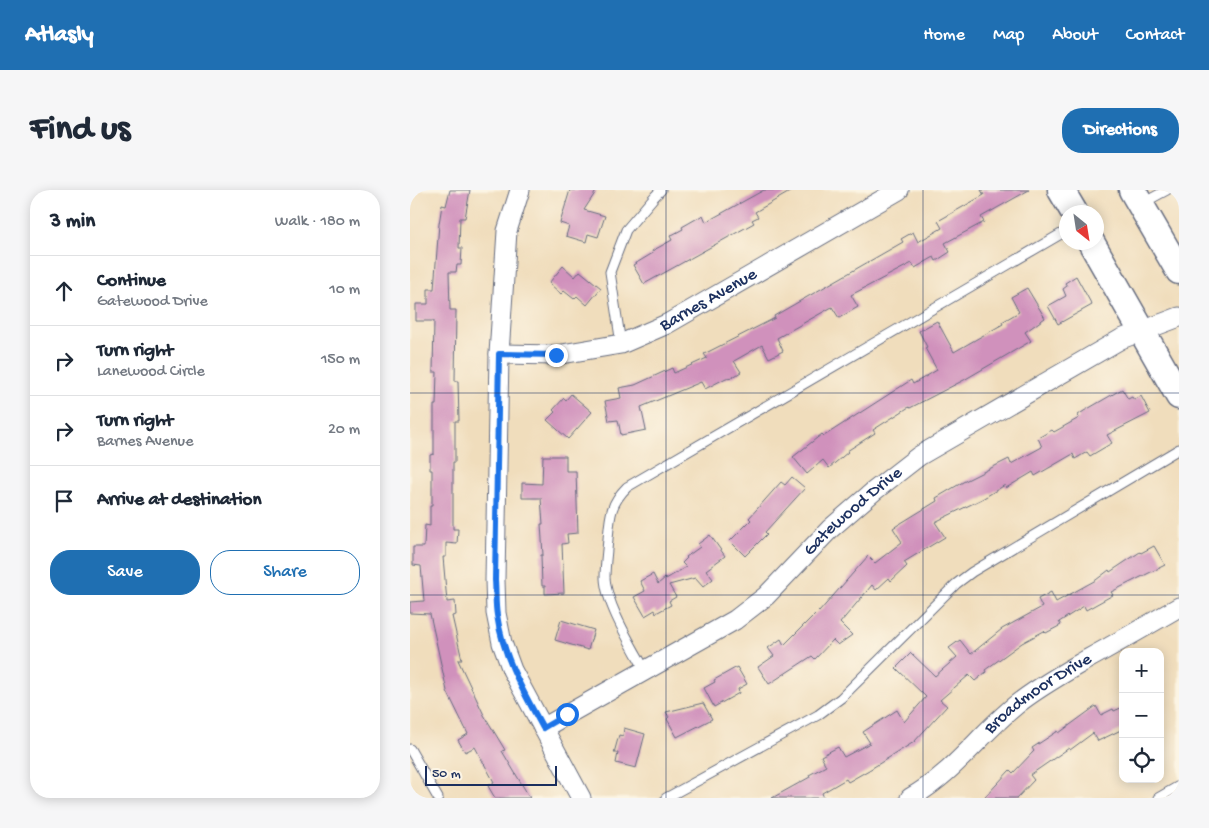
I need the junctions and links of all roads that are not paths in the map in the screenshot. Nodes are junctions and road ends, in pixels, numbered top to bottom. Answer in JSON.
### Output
{"nodes":[{"id":1,"x":520,"y":190,"type":"edge"},
{"id":2,"x":662,"y":190,"type":"edge"},
{"id":3,"x":899,"y":190,"type":"edge"},
{"id":4,"x":1061,"y":190,"type":"edge"},
{"id":5,"x":1167,"y":190,"type":"edge"},
{"id":6,"x":1136,"y":197,"type":"edge"},
{"id":7,"x":1070,"y":205,"type":"edge"},
{"id":8,"x":1059,"y":235,"type":"edge"},
{"id":9,"x":1096,"y":250,"type":"edge"},
{"id":10,"x":1179,"y":271,"type":"edge"},
{"id":11,"x":1179,"y":317,"type":"edge"},
{"id":12,"x":1141,"y":330,"type":"junction"},
{"id":13,"x":622,"y":344,"type":"junction"},
{"id":14,"x":499,"y":354,"type":"junction"},
{"id":15,"x":1179,"y":396,"type":"edge"},
{"id":16,"x":1179,"y":449,"type":"edge"},
{"id":17,"x":1179,"y":607,"type":"edge"},
{"id":18,"x":645,"y":670,"type":"junction"},
{"id":19,"x":543,"y":728,"type":"junction"},
{"id":20,"x":410,"y":749,"type":"edge"},
{"id":21,"x":1179,"y":786,"type":"edge"},
{"id":22,"x":438,"y":798,"type":"edge"},
{"id":23,"x":581,"y":798,"type":"edge"},
{"id":24,"x":666,"y":798,"type":"edge"},
{"id":25,"x":910,"y":798,"type":"edge"},
{"id":26,"x":1158,"y":798,"type":"edge"}],
"edges":[{"from":1,"to":14,"type":"street"},
{"from":2,"to":13,"type":"lane"},
{"from":3,"to":13,"type":"street","name":"Barnes Avenue"},
{"from":4,"to":7,"type":"main road"},
{"from":5,"to":6,"type":"lane"},
{"from":6,"to":10,"type":"main road"},
{"from":8,"to":18,"type":"lane"},
{"from":9,"to":12,"type":"main road"},
{"from":11,"to":12,"type":"street","name":"Gatewood Drive"},
{"from":12,"to":15,"type":"main road"},
{"from":12,"to":18,"type":"street","name":"Gatewood Drive"},
{"from":13,"to":14,"type":"street","name":"Barnes Avenue"},
{"from":14,"to":19,"type":"street"},
{"from":16,"to":24,"type":"lane"},
{"from":17,"to":25,"type":"street","name":"Broadmoor Drive"},
{"from":18,"to":19,"type":"street","name":"Gatewood Drive"},
{"from":19,"to":23,"type":"street"},
{"from":20,"to":22,"type":"lane"},
{"from":21,"to":26,"type":"lane"}]}
